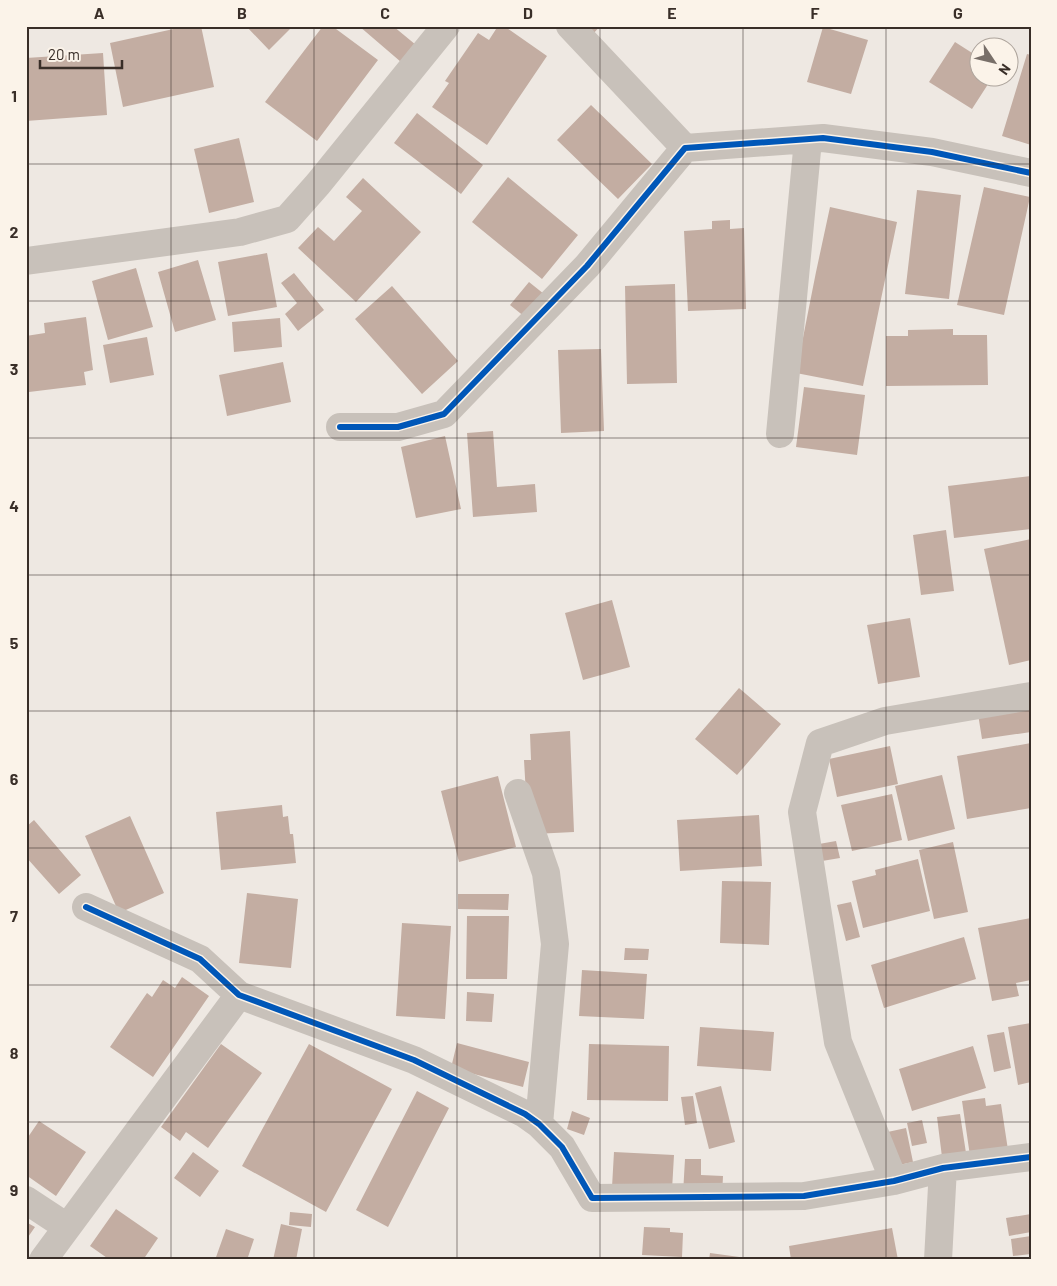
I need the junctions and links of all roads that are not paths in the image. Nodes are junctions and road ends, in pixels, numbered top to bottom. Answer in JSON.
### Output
{"nodes":[{"id":1,"x":446,"y":26,"type":"edge"},
{"id":2,"x":570,"y":26,"type":"edge"},
{"id":3,"x":808,"y":140,"type":"junction"},
{"id":4,"x":685,"y":148,"type":"junction"},
{"id":5,"x":1031,"y":173,"type":"edge"},
{"id":6,"x":26,"y":261,"type":"edge"},
{"id":7,"x":340,"y":427,"type":"dead end"},
{"id":8,"x":780,"y":434,"type":"dead end"},
{"id":9,"x":1031,"y":696,"type":"edge"},
{"id":10,"x":518,"y":793,"type":"dead end"},
{"id":11,"x":86,"y":908,"type":"dead end"},
{"id":12,"x":239,"y":995,"type":"junction"},
{"id":13,"x":539,"y":1124,"type":"junction"},
{"id":14,"x":1031,"y":1157,"type":"edge"},
{"id":15,"x":943,"y":1168,"type":"junction"},
{"id":16,"x":894,"y":1182,"type":"junction"},
{"id":17,"x":26,"y":1200,"type":"edge"},
{"id":18,"x":67,"y":1227,"type":"junction"},
{"id":19,"x":43,"y":1260,"type":"edge"},
{"id":20,"x":938,"y":1260,"type":"edge"}],
"edges":[{"from":1,"to":6,"type":"street"},
{"from":2,"to":4,"type":"street"},
{"from":3,"to":4,"type":"street"},
{"from":3,"to":5,"type":"street"},
{"from":3,"to":8,"type":"street"},
{"from":4,"to":7,"type":"street"},
{"from":9,"to":16,"type":"street"},
{"from":10,"to":13,"type":"street"},
{"from":11,"to":12,"type":"street"},
{"from":12,"to":13,"type":"street"},
{"from":12,"to":18,"type":"street"},
{"from":13,"to":16,"type":"street"},
{"from":14,"to":15,"type":"street"},
{"from":15,"to":16,"type":"street"},
{"from":15,"to":20,"type":"street"},
{"from":17,"to":18,"type":"street"},
{"from":18,"to":19,"type":"street"}]}
